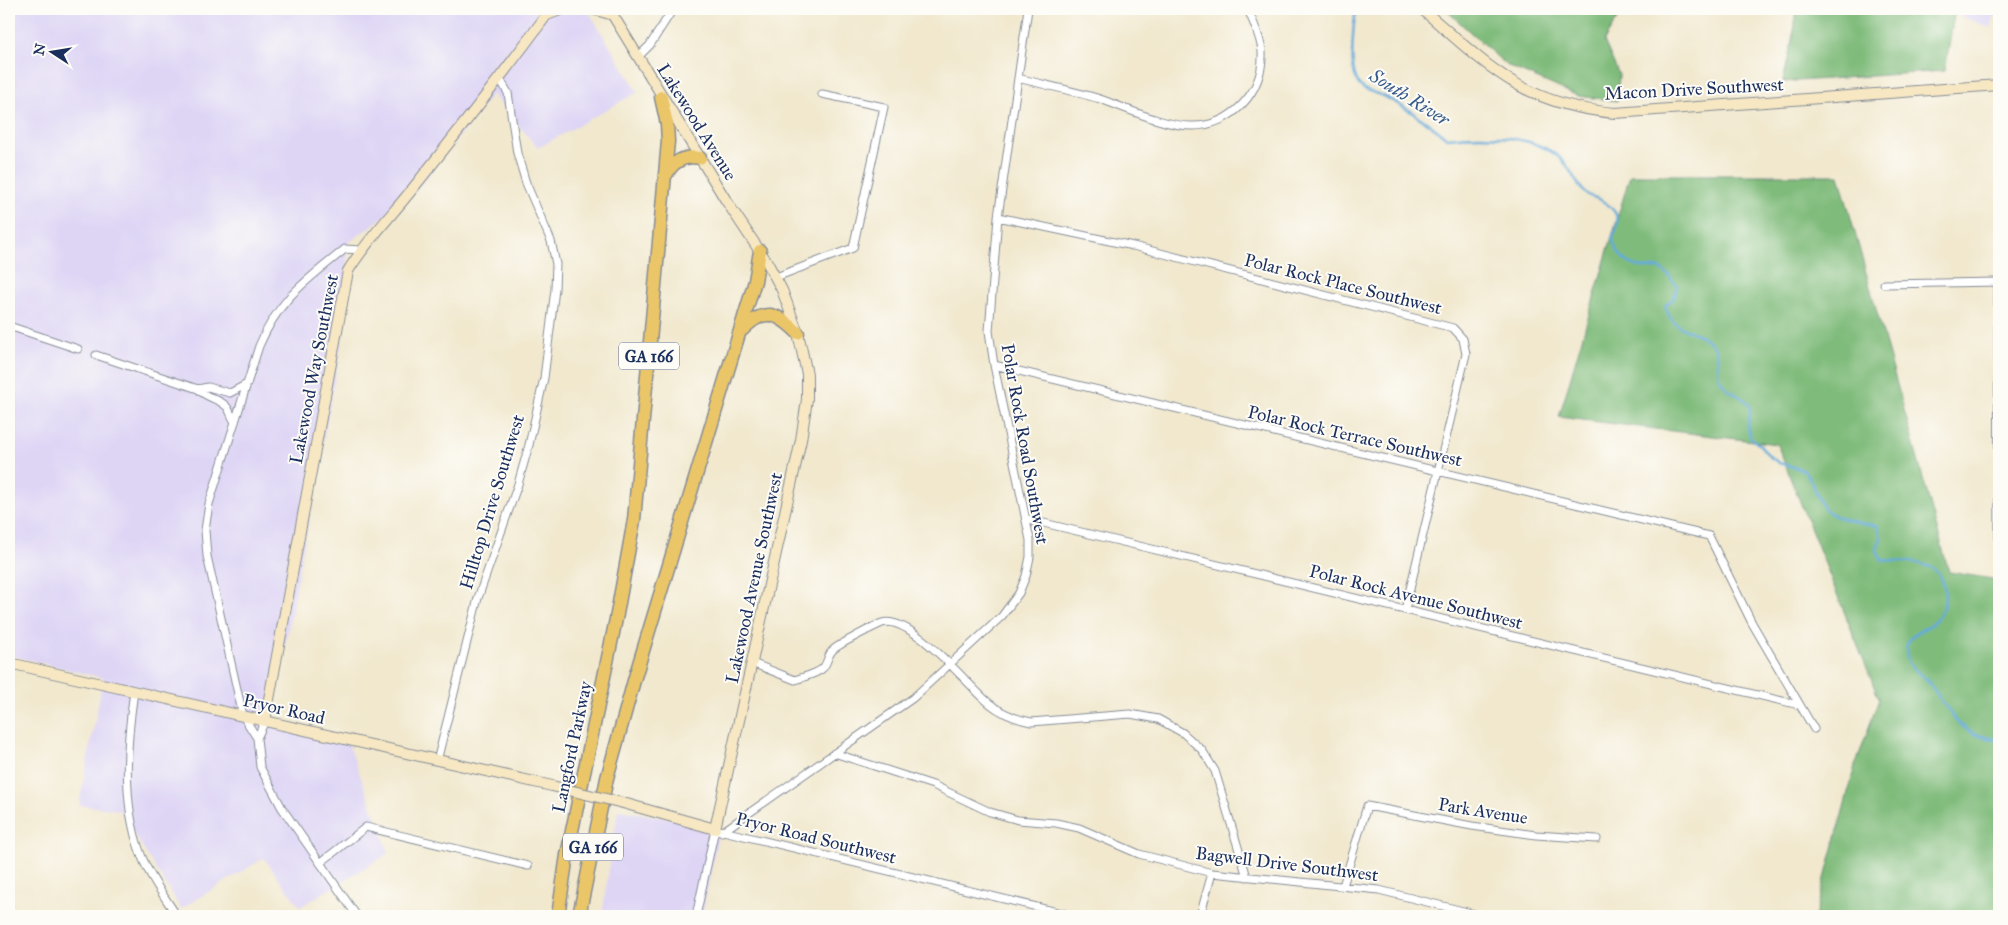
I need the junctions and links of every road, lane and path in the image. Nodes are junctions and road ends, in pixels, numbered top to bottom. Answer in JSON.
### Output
{"nodes":[{"id":1,"x":563,"y":9,"type":"edge"},
{"id":2,"x":593,"y":9,"type":"edge"},
{"id":3,"x":674,"y":9,"type":"edge"},
{"id":4,"x":1028,"y":9,"type":"edge"},
{"id":5,"x":1248,"y":9,"type":"edge"},
{"id":6,"x":1422,"y":9,"type":"edge"},
{"id":7,"x":549,"y":12,"type":"edge"},
{"id":8,"x":611,"y":12,"type":"edge"},
{"id":9,"x":638,"y":57,"type":"junction"},
{"id":10,"x":1018,"y":78,"type":"junction"},
{"id":11,"x":500,"y":79,"type":"junction"},
{"id":12,"x":1999,"y":85,"type":"edge"},
{"id":13,"x":822,"y":94,"type":"dead end"},
{"id":14,"x":661,"y":96,"type":"junction"},
{"id":15,"x":700,"y":158,"type":"junction"},
{"id":16,"x":665,"y":176,"type":"junction"},
{"id":17,"x":998,"y":217,"type":"junction"},
{"id":18,"x":360,"y":250,"type":"junction"},
{"id":19,"x":760,"y":252,"type":"junction"},
{"id":20,"x":776,"y":277,"type":"junction"},
{"id":21,"x":1999,"y":282,"type":"edge"},
{"id":22,"x":1884,"y":284,"type":"dead end"},
{"id":23,"x":9,"y":326,"type":"edge"},
{"id":24,"x":740,"y":331,"type":"junction"},
{"id":25,"x":798,"y":333,"type":"junction"},
{"id":26,"x":78,"y":349,"type":"dead end"},
{"id":27,"x":96,"y":355,"type":"dead end"},
{"id":28,"x":994,"y":365,"type":"junction"},
{"id":29,"x":247,"y":384,"type":"junction"},
{"id":30,"x":198,"y":389,"type":"junction"},
{"id":31,"x":235,"y":422,"type":"junction"},
{"id":32,"x":1438,"y":471,"type":"junction"},
{"id":33,"x":1027,"y":519,"type":"junction"},
{"id":34,"x":1999,"y":542,"type":"edge"},
{"id":35,"x":1405,"y":610,"type":"junction"},
{"id":36,"x":9,"y":663,"type":"edge"},
{"id":37,"x":752,"y":663,"type":"junction"},
{"id":38,"x":950,"y":664,"type":"junction"},
{"id":39,"x":134,"y":691,"type":"junction"},
{"id":40,"x":1799,"y":705,"type":"junction"},
{"id":41,"x":243,"y":716,"type":"junction"},
{"id":42,"x":264,"y":721,"type":"junction"},
{"id":43,"x":1814,"y":729,"type":"dead end"},
{"id":44,"x":256,"y":738,"type":"junction"},
{"id":45,"x":834,"y":753,"type":"junction"},
{"id":46,"x":438,"y":761,"type":"junction"},
{"id":47,"x":552,"y":786,"type":"joint"},
{"id":48,"x":718,"y":830,"type":"junction"},
{"id":49,"x":1596,"y":839,"type":"dead end"},
{"id":50,"x":567,"y":855,"type":"junction"},
{"id":51,"x":320,"y":863,"type":"junction"},
{"id":52,"x":528,"y":866,"type":"dead end"},
{"id":53,"x":1212,"y":873,"type":"junction"},
{"id":54,"x":1247,"y":876,"type":"junction"},
{"id":55,"x":1343,"y":886,"type":"junction"},
{"id":56,"x":177,"y":916,"type":"edge"},
{"id":57,"x":357,"y":916,"type":"edge"},
{"id":58,"x":552,"y":916,"type":"edge"},
{"id":59,"x":558,"y":916,"type":"edge"},
{"id":60,"x":579,"y":916,"type":"edge"},
{"id":61,"x":696,"y":916,"type":"edge"},
{"id":62,"x":1074,"y":916,"type":"edge"},
{"id":63,"x":1200,"y":916,"type":"edge"},
{"id":64,"x":1483,"y":916,"type":"edge"}],
"edges":[{"from":1,"to":7,"type":"street"},
{"from":2,"to":8,"type":"street"},
{"from":3,"to":9,"type":"street"},
{"from":4,"to":10,"type":"street","name":"Polar Rock Road Southwest"},
{"from":5,"to":10,"type":"street"},
{"from":6,"to":12,"type":"street","name":"Macon Drive Southwest"},
{"from":7,"to":11,"type":"street","name":"Lakewood Way Southwest"},
{"from":8,"to":9,"type":"street","name":"Lakewood Avenue"},
{"from":9,"to":14,"type":"street","name":"Lakewood Avenue"},
{"from":10,"to":17,"type":"street","name":"Polar Rock Road Southwest"},
{"from":11,"to":18,"type":"street","name":"Lakewood Way Southwest"},
{"from":11,"to":46,"type":"street","name":"Hilltop Drive Southwest"},
{"from":13,"to":20,"type":"street"},
{"from":14,"to":15,"type":"street","name":"Lakewood Avenue"},
{"from":14,"to":16,"type":"highway","number":"GA 166"},
{"from":15,"to":16,"type":"highway"},
{"from":15,"to":19,"type":"street","name":"Lakewood Avenue"},
{"from":16,"to":50,"type":"highway","name":"Langford Parkway","number":"GA 166"},
{"from":17,"to":28,"type":"street","name":"Polar Rock Road Southwest"},
{"from":17,"to":32,"type":"street","name":"Polar Rock Place Southwest"},
{"from":18,"to":29,"type":"street"},
{"from":18,"to":42,"type":"street","name":"Lakewood Way Southwest"},
{"from":19,"to":20,"type":"street","name":"Lakewood Avenue Southwest"},
{"from":19,"to":24,"type":"highway"},
{"from":20,"to":25,"type":"street","name":"Lakewood Avenue Southwest"},
{"from":21,"to":22,"type":"street"},
{"from":21,"to":34,"type":"street"},
{"from":23,"to":26,"type":"street"},
{"from":24,"to":25,"type":"highway"},
{"from":24,"to":60,"type":"highway","number":"GA 166"},
{"from":25,"to":37,"type":"street","name":"Lakewood Avenue Southwest"},
{"from":27,"to":30,"type":"street"},
{"from":28,"to":32,"type":"street","name":"Polar Rock Terrace Southwest"},
{"from":28,"to":33,"type":"street","name":"Polar Rock Road Southwest"},
{"from":29,"to":30,"type":"street"},
{"from":29,"to":31,"type":"street"},
{"from":30,"to":31,"type":"street"},
{"from":31,"to":41,"type":"street"},
{"from":32,"to":35,"type":"street","name":"Polar Rock Place Southwest"},
{"from":32,"to":40,"type":"street","name":"Polar Rock Terrace Southwest"},
{"from":33,"to":35,"type":"street","name":"Polar Rock Avenue Southwest"},
{"from":33,"to":38,"type":"street","name":"Polar Rock Road Southwest"},
{"from":35,"to":40,"type":"street","name":"Polar Rock Avenue Southwest"},
{"from":36,"to":39,"type":"street","name":"Pryor Road"},
{"from":37,"to":38,"type":"street"},
{"from":37,"to":48,"type":"street","name":"Lakewood Avenue Southwest"},
{"from":38,"to":45,"type":"street","name":"Polar Rock Road Southwest"},
{"from":38,"to":54,"type":"street"},
{"from":39,"to":41,"type":"street","name":"Pryor Road"},
{"from":39,"to":56,"type":"street"},
{"from":40,"to":43,"type":"street"},
{"from":41,"to":42,"type":"street","name":"Pryor Road"},
{"from":41,"to":44,"type":"street"},
{"from":42,"to":44,"type":"street","name":"Lakewood Way Southwest"},
{"from":42,"to":46,"type":"street","name":"Pryor Road"},
{"from":44,"to":51,"type":"street"},
{"from":45,"to":48,"type":"street","name":"Polar Rock Road Southwest"},
{"from":45,"to":53,"type":"street","name":"Bagwell Drive Southwest"},
{"from":46,"to":47,"type":"street","name":"Pryor Road"},
{"from":47,"to":48,"type":"street","name":"Pryor Road Southwest","bridge":true},
{"from":48,"to":61,"type":"street","name":"Lakewood Avenue Southwest"},
{"from":48,"to":62,"type":"street","name":"Pryor Road Southwest"},
{"from":49,"to":55,"type":"street","name":"Park Avenue"},
{"from":50,"to":58,"type":"highway"},
{"from":50,"to":59,"type":"highway","name":"Langford Parkway","number":"GA 166"},
{"from":51,"to":52,"type":"street"},
{"from":51,"to":57,"type":"street"},
{"from":53,"to":54,"type":"street","name":"Bagwell Drive Southwest"},
{"from":53,"to":63,"type":"street"},
{"from":54,"to":55,"type":"street","name":"Bagwell Drive Southwest"},
{"from":55,"to":64,"type":"street","name":"Bagwell Drive Southwest"}]}
